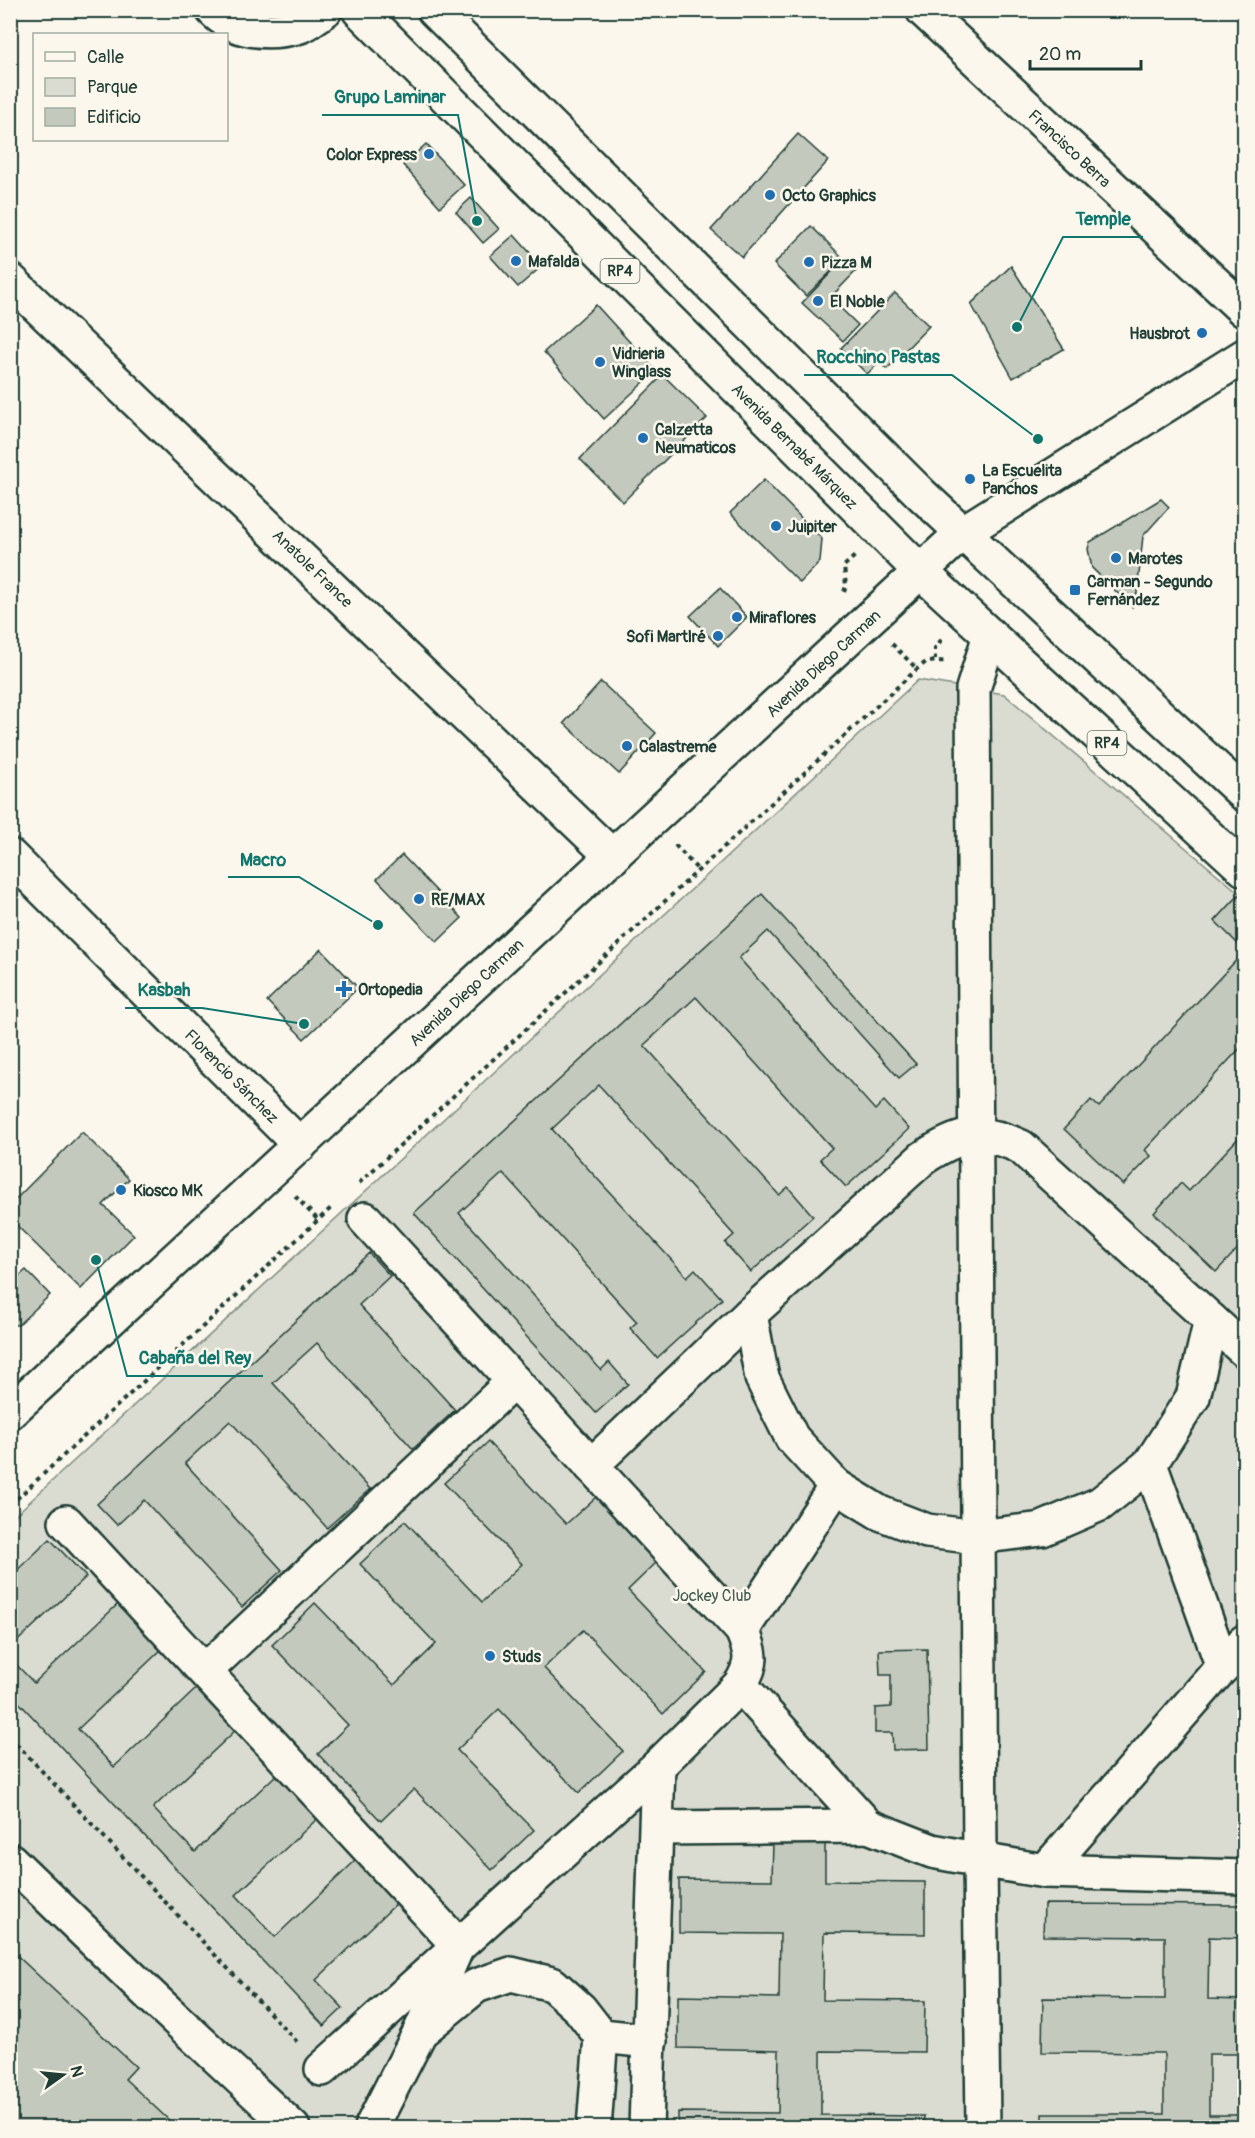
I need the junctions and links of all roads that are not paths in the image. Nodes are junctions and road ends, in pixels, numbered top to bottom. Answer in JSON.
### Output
{"nodes":[{"id":1,"x":213,"y":10,"type":"edge"},
{"id":2,"x":325,"y":10,"type":"edge"},
{"id":3,"x":359,"y":10,"type":"edge"},
{"id":4,"x":434,"y":10,"type":"edge"},
{"id":5,"x":923,"y":10,"type":"edge"},
{"id":6,"x":10,"y":280,"type":"edge"},
{"id":7,"x":1245,"y":310,"type":"edge"},
{"id":8,"x":1245,"y":356,"type":"edge"},
{"id":9,"x":962,"y":533,"type":"junction"},
{"id":10,"x":920,"y":571,"type":"junction"},
{"id":11,"x":990,"y":635,"type":"junction"},
{"id":12,"x":1245,"y":794,"type":"edge"},
{"id":13,"x":10,"y":856,"type":"edge"},
{"id":14,"x":613,"y":857,"type":"junction"},
{"id":15,"x":1245,"y":869,"type":"edge"},
{"id":16,"x":974,"y":1135,"type":"junction"},
{"id":17,"x":300,"y":1145,"type":"junction"},
{"id":18,"x":365,"y":1219,"type":"dead end"},
{"id":19,"x":750,"y":1314,"type":"junction"},
{"id":20,"x":1211,"y":1320,"type":"junction"},
{"id":21,"x":1245,"y":1350,"type":"edge"},
{"id":22,"x":514,"y":1381,"type":"junction"},
{"id":23,"x":10,"y":1412,"type":"edge"},
{"id":24,"x":1150,"y":1464,"type":"junction"},
{"id":25,"x":591,"y":1466,"type":"junction"},
{"id":26,"x":837,"y":1486,"type":"junction"},
{"id":27,"x":66,"y":1522,"type":"dead end"},
{"id":28,"x":978,"y":1537,"type":"junction"},
{"id":29,"x":742,"y":1630,"type":"junction"},
{"id":30,"x":1245,"y":1642,"type":"edge"},
{"id":31,"x":1223,"y":1667,"type":"junction"},
{"id":32,"x":206,"y":1670,"type":"junction"},
{"id":33,"x":740,"y":1685,"type":"junction"},
{"id":34,"x":658,"y":1766,"type":"junction"},
{"id":35,"x":868,"y":1826,"type":"junction"},
{"id":36,"x":658,"y":1828,"type":"junction"},
{"id":37,"x":10,"y":1860,"type":"edge"},
{"id":38,"x":980,"y":1860,"type":"junction"},
{"id":39,"x":1045,"y":1871,"type":"junction"},
{"id":40,"x":1245,"y":1877,"type":"edge"},
{"id":41,"x":458,"y":1945,"type":"junction"},
{"id":42,"x":420,"y":2032,"type":"junction"},
{"id":43,"x":601,"y":2036,"type":"junction"},
{"id":44,"x":650,"y":2041,"type":"junction"},
{"id":45,"x":322,"y":2069,"type":"road end"},
{"id":46,"x":293,"y":2127,"type":"edge"},
{"id":47,"x":371,"y":2127,"type":"edge"},
{"id":48,"x":594,"y":2127,"type":"edge"},
{"id":49,"x":646,"y":2127,"type":"edge"},
{"id":50,"x":983,"y":2127,"type":"edge"}],
"edges":[{"from":1,"to":2,"type":"main road"},
{"from":3,"to":10,"type":"main road","name":"Avenida Bernabé Márquez","number":"RP4"},
{"from":4,"to":9,"type":"main road"},
{"from":5,"to":7,"type":"main road","name":"Francisco Berra"},
{"from":6,"to":14,"type":"main road","name":"Anatole France"},
{"from":8,"to":9,"type":"main road","name":"Avenida Diego Carman"},
{"from":9,"to":10,"type":"main road","name":"Avenida Diego Carman"},
{"from":9,"to":12,"type":"main road"},
{"from":10,"to":11,"type":"main road","name":"Avenida Bernabé Márquez","number":"RP4"},
{"from":10,"to":14,"type":"main road","name":"Avenida Diego Carman"},
{"from":11,"to":15,"type":"main road","name":"Avenida Bernabé Márquez","number":"RP4"},
{"from":11,"to":16,"type":"main road"},
{"from":13,"to":17,"type":"main road","name":"Florencio Sánchez"},
{"from":14,"to":17,"type":"main road","name":"Avenida Diego Carman"},
{"from":16,"to":19,"type":"main road"},
{"from":16,"to":20,"type":"main road"},
{"from":16,"to":28,"type":"main road"},
{"from":17,"to":23,"type":"main road","name":"Avenida Diego Carman"},
{"from":18,"to":22,"type":"main road"},
{"from":19,"to":25,"type":"main road"},
{"from":19,"to":26,"type":"main road"},
{"from":20,"to":21,"type":"main road"},
{"from":20,"to":24,"type":"main road"},
{"from":22,"to":25,"type":"main road"},
{"from":22,"to":32,"type":"main road"},
{"from":24,"to":28,"type":"main road"},
{"from":24,"to":31,"type":"main road"},
{"from":25,"to":29,"type":"main road"},
{"from":26,"to":28,"type":"main road"},
{"from":26,"to":29,"type":"main road"},
{"from":27,"to":32,"type":"main road"},
{"from":28,"to":38,"type":"main road"},
{"from":29,"to":33,"type":"main road"},
{"from":30,"to":31,"type":"main road"},
{"from":31,"to":39,"type":"main road"},
{"from":32,"to":41,"type":"main road"},
{"from":33,"to":34,"type":"main road"},
{"from":33,"to":35,"type":"main road"},
{"from":34,"to":36,"type":"main road"},
{"from":34,"to":41,"type":"main road"},
{"from":35,"to":36,"type":"main road"},
{"from":35,"to":38,"type":"main road"},
{"from":36,"to":44,"type":"main road"},
{"from":37,"to":46,"type":"main road"},
{"from":38,"to":39,"type":"main road"},
{"from":38,"to":50,"type":"main road"},
{"from":39,"to":40,"type":"main road"},
{"from":41,"to":42,"type":"main road"},
{"from":41,"to":45,"type":"main road"},
{"from":42,"to":43,"type":"main road"},
{"from":42,"to":47,"type":"main road"},
{"from":43,"to":44,"type":"main road"},
{"from":43,"to":48,"type":"main road"},
{"from":44,"to":49,"type":"main road"}]}
